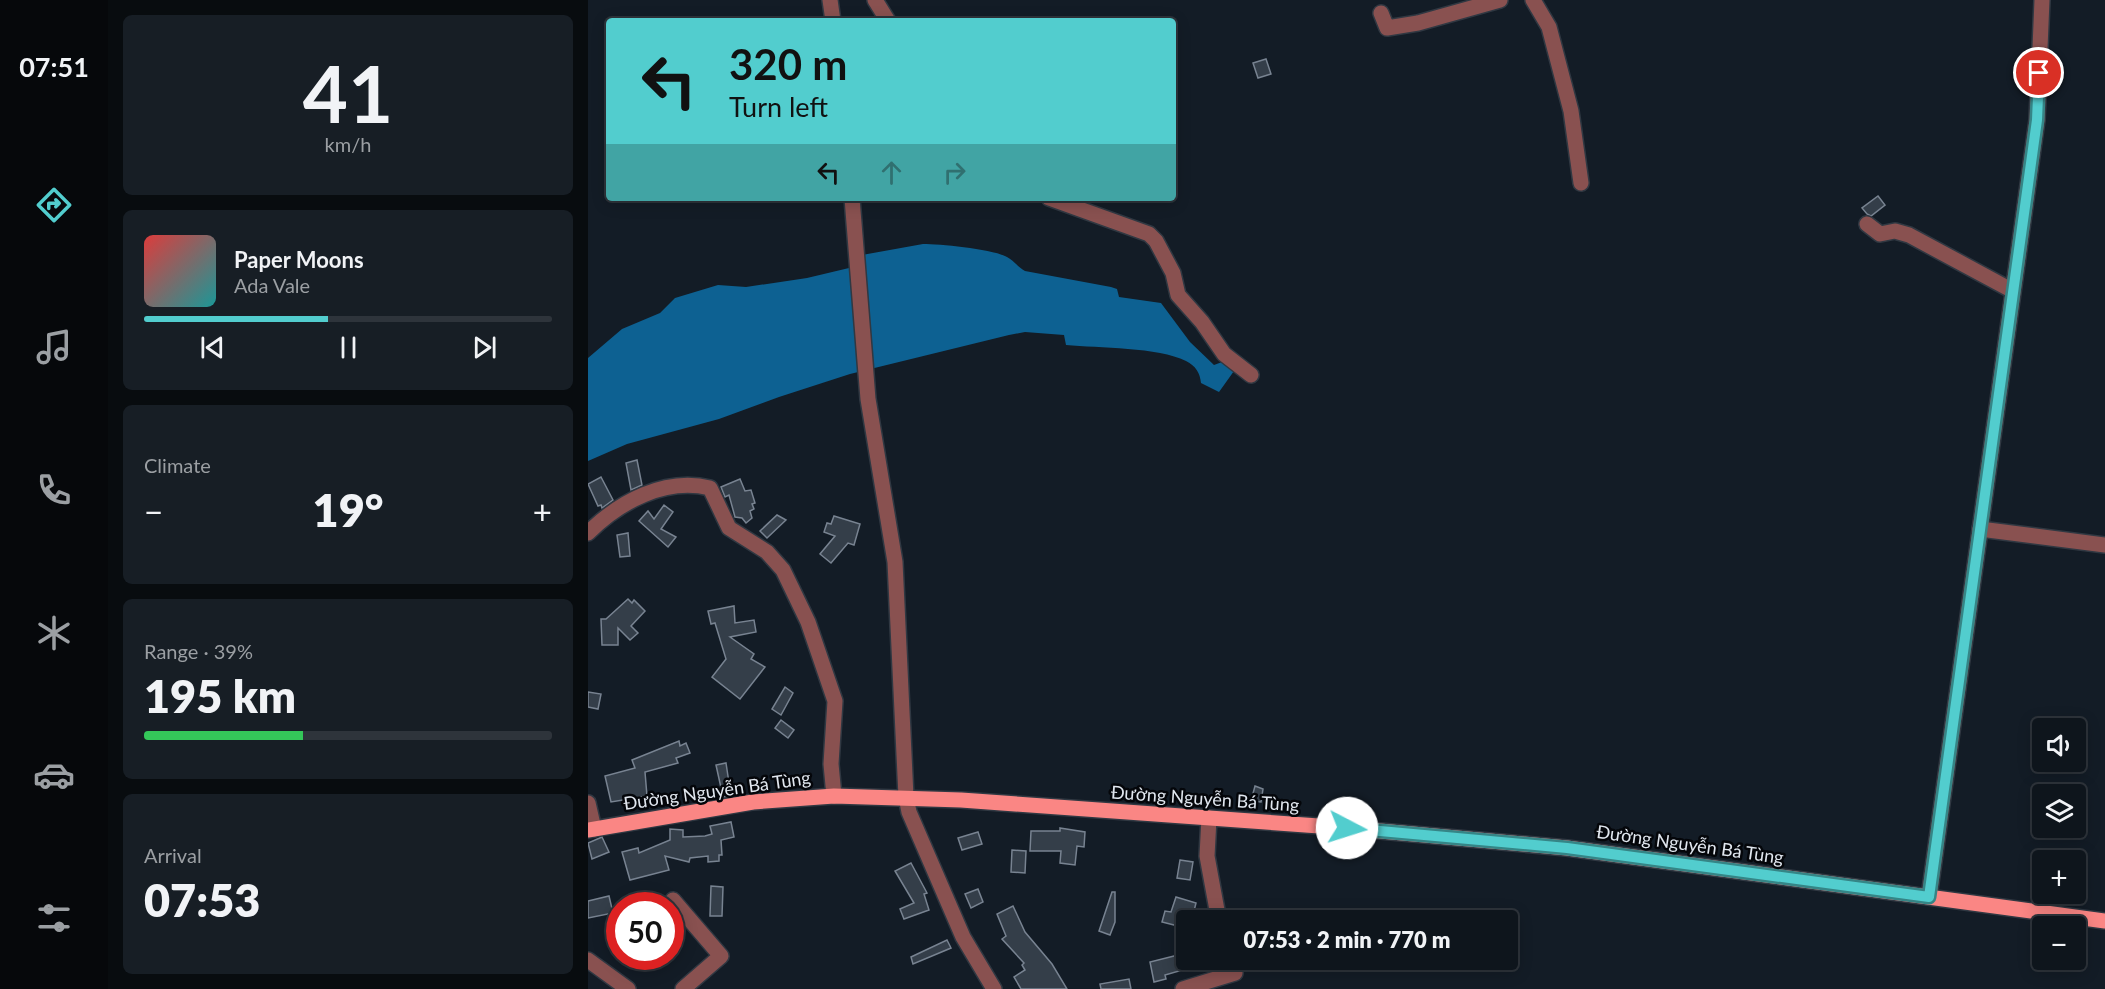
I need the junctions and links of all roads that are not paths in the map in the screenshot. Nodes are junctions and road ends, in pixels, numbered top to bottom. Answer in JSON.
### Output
{"nodes":[{"id":1,"x":831,"y":0,"type":"edge"},
{"id":2,"x":875,"y":0,"type":"edge"},
{"id":3,"x":1500,"y":0,"type":"edge"},
{"id":4,"x":1533,"y":0,"type":"edge"},
{"id":5,"x":2042,"y":0,"type":"edge"},
{"id":6,"x":1381,"y":13,"type":"dead end"},
{"id":7,"x":833,"y":18,"type":"edge"},
{"id":8,"x":886,"y":18,"type":"edge"},
{"id":9,"x":1581,"y":183,"type":"dead end"},
{"id":10,"x":852,"y":201,"type":"edge"},
{"id":11,"x":1057,"y":201,"type":"edge"},
{"id":12,"x":1867,"y":224,"type":"dead end"},
{"id":13,"x":2013,"y":291,"type":"junction"},
{"id":14,"x":1251,"y":375,"type":"dead end"},
{"id":15,"x":1980,"y":529,"type":"junction"},
{"id":16,"x":588,"y":533,"type":"edge"},
{"id":17,"x":2105,"y":546,"type":"edge"},
{"id":18,"x":834,"y":796,"type":"junction"},
{"id":19,"x":906,"y":797,"type":"junction"},
{"id":20,"x":588,"y":803,"type":"edge"},
{"id":21,"x":1213,"y":819,"type":"junction"},
{"id":22,"x":591,"y":829,"type":"edge"},
{"id":23,"x":1929,"y":897,"type":"junction"},
{"id":24,"x":1217,"y":910,"type":"edge"},
{"id":25,"x":684,"y":914,"type":"edge"},
{"id":26,"x":2105,"y":921,"type":"edge"},
{"id":27,"x":588,"y":960,"type":"edge"},
{"id":28,"x":1233,"y":970,"type":"edge"},
{"id":29,"x":1219,"y":984,"type":"edge"},
{"id":30,"x":628,"y":989,"type":"edge"},
{"id":31,"x":683,"y":989,"type":"edge"},
{"id":32,"x":994,"y":989,"type":"edge"},
{"id":33,"x":1183,"y":989,"type":"edge"}],
"edges":[{"from":1,"to":7,"type":"street"},
{"from":2,"to":8,"type":"street"},
{"from":3,"to":6,"type":"street"},
{"from":4,"to":9,"type":"street"},
{"from":5,"to":13,"type":"street"},
{"from":10,"to":19,"type":"street"},
{"from":11,"to":14,"type":"street"},
{"from":12,"to":13,"type":"street"},
{"from":13,"to":15,"type":"street"},
{"from":15,"to":17,"type":"street"},
{"from":15,"to":23,"type":"street"},
{"from":16,"to":18,"type":"street"},
{"from":18,"to":19,"type":"main road","name":"Đường Nguyễn Bá Tùng"},
{"from":18,"to":22,"type":"main road","name":"Đường Nguyễn Bá Tùng"},
{"from":19,"to":21,"type":"main road","name":"Đường Nguyễn Bá Tùng"},
{"from":19,"to":32,"type":"street"},
{"from":20,"to":22,"type":"street"},
{"from":21,"to":23,"type":"main road","name":"Đường Nguyễn Bá Tùng"},
{"from":21,"to":24,"type":"street"},
{"from":23,"to":26,"type":"main road","name":"Đường Nguyễn Bá Tùng"},
{"from":25,"to":31,"type":"street"},
{"from":27,"to":30,"type":"street"},
{"from":28,"to":29,"type":"street"},
{"from":29,"to":33,"type":"street"}]}
